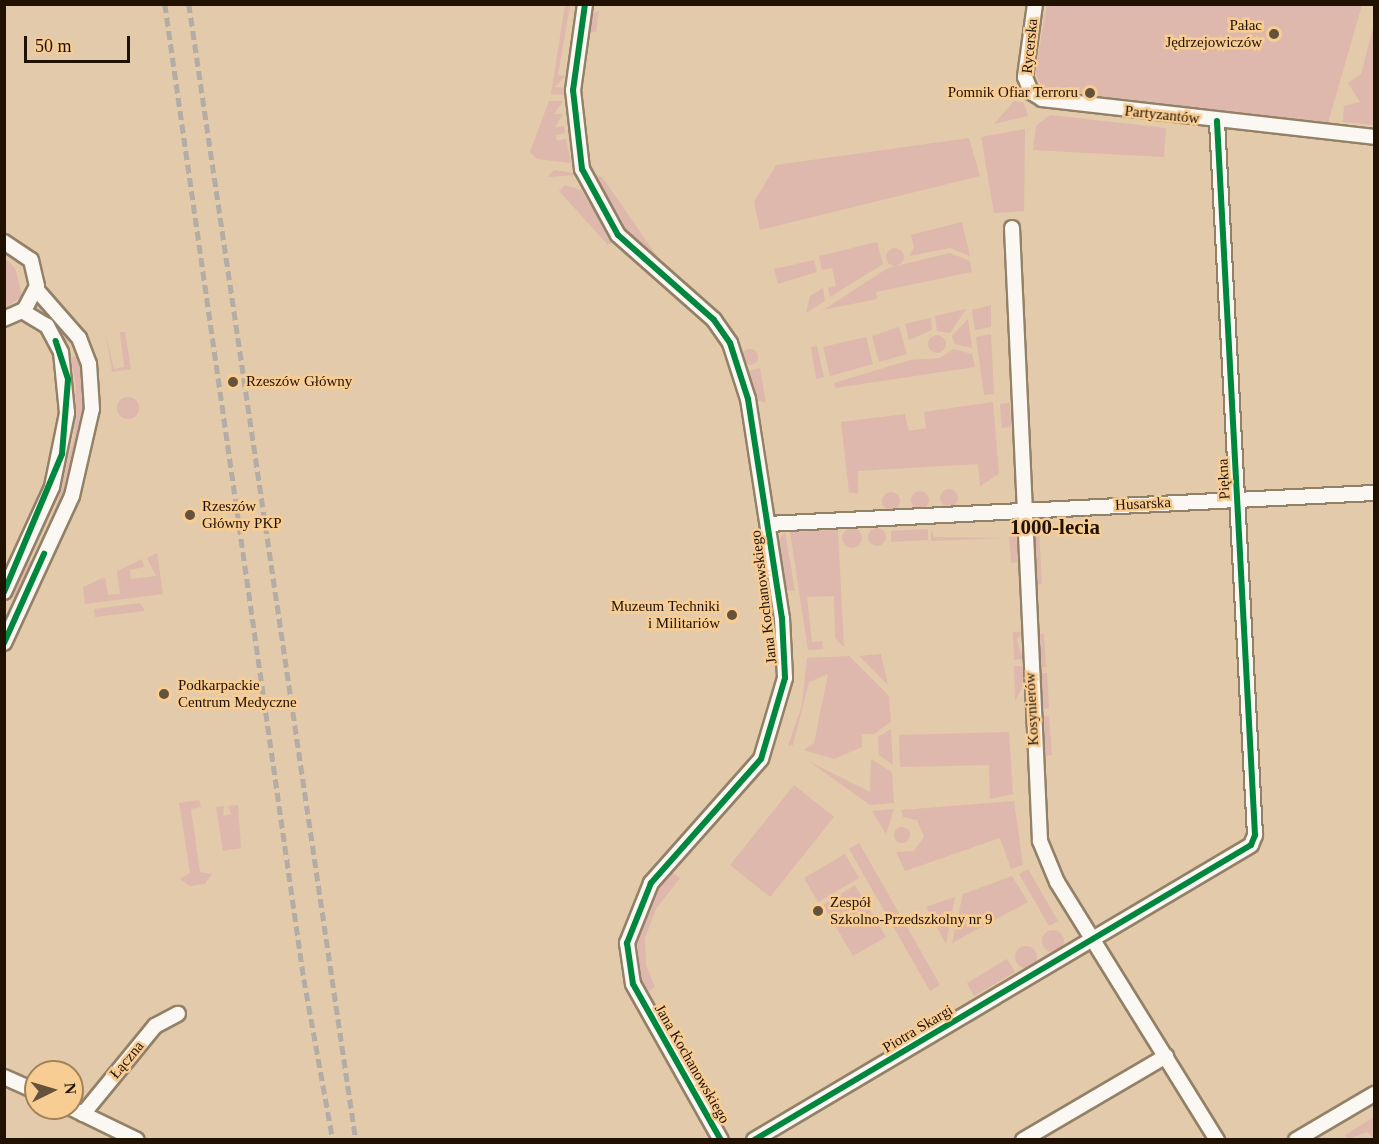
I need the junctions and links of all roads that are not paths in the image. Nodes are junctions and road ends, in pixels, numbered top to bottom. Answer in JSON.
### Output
{"nodes":[{"id":1,"x":585,"y":4,"type":"edge"},
{"id":2,"x":1035,"y":4,"type":"edge"},
{"id":3,"x":1028,"y":86,"type":"joint"},
{"id":4,"x":1217,"y":121,"type":"junction"},
{"id":5,"x":1374,"y":137,"type":"edge"},
{"id":6,"x":1012,"y":228,"type":"dead end"},
{"id":7,"x":4,"y":242,"type":"edge"},
{"id":8,"x":36,"y":289,"type":"junction"},
{"id":9,"x":22,"y":311,"type":"junction"},
{"id":10,"x":4,"y":319,"type":"edge"},
{"id":11,"x":1374,"y":493,"type":"edge"},
{"id":12,"x":1237,"y":500,"type":"junction"},
{"id":13,"x":1022,"y":510,"type":"junction"},
{"id":14,"x":768,"y":524,"type":"junction"},
{"id":15,"x":4,"y":592,"type":"edge"},
{"id":16,"x":4,"y":643,"type":"edge"},
{"id":17,"x":1255,"y":835,"type":"joint"},
{"id":18,"x":1093,"y":939,"type":"junction"},
{"id":19,"x":178,"y":1014,"type":"dead end"},
{"id":20,"x":1166,"y":1056,"type":"junction"},
{"id":21,"x":4,"y":1077,"type":"edge"},
{"id":22,"x":24,"y":1086,"type":"edge"},
{"id":23,"x":1374,"y":1094,"type":"edge"},
{"id":24,"x":84,"y":1103,"type":"edge"},
{"id":25,"x":84,"y":1114,"type":"edge"},
{"id":26,"x":137,"y":1140,"type":"edge"},
{"id":27,"x":721,"y":1140,"type":"edge"},
{"id":28,"x":754,"y":1140,"type":"edge"},
{"id":29,"x":1023,"y":1140,"type":"edge"},
{"id":30,"x":1217,"y":1140,"type":"edge"},
{"id":31,"x":1296,"y":1140,"type":"edge"}],
"edges":[{"from":1,"to":14,"type":"street","name":"Jana Kochanowskiego"},
{"from":2,"to":3,"type":"street","name":"Rycerska"},
{"from":3,"to":4,"type":"street","name":"Partyzantów"},
{"from":4,"to":5,"type":"street","name":"Partyzantów"},
{"from":4,"to":12,"type":"street","name":"Piękna"},
{"from":6,"to":13,"type":"street","name":"Kosynierów"},
{"from":7,"to":8,"type":"street"},
{"from":8,"to":9,"type":"street"},
{"from":8,"to":16,"type":"street"},
{"from":9,"to":10,"type":"street"},
{"from":9,"to":15,"type":"street"},
{"from":11,"to":12,"type":"street","name":"Husarska"},
{"from":12,"to":13,"type":"street","name":"Husarska"},
{"from":12,"to":17,"type":"street","name":"Piękna"},
{"from":13,"to":14,"type":"street","name":"Husarska"},
{"from":13,"to":18,"type":"street","name":"Kosynierów"},
{"from":14,"to":27,"type":"street","name":"Jana Kochanowskiego"},
{"from":17,"to":18,"type":"street","name":"Piotra Skargi"},
{"from":18,"to":20,"type":"street","name":"Kosynierów"},
{"from":18,"to":28,"type":"street","name":"Piotra Skargi"},
{"from":19,"to":24,"type":"street","name":"Łączna"},
{"from":20,"to":29,"type":"street"},
{"from":20,"to":30,"type":"street","name":"Kosynierów"},
{"from":21,"to":22,"type":"street"},
{"from":23,"to":31,"type":"street"},
{"from":25,"to":26,"type":"street"}]}
